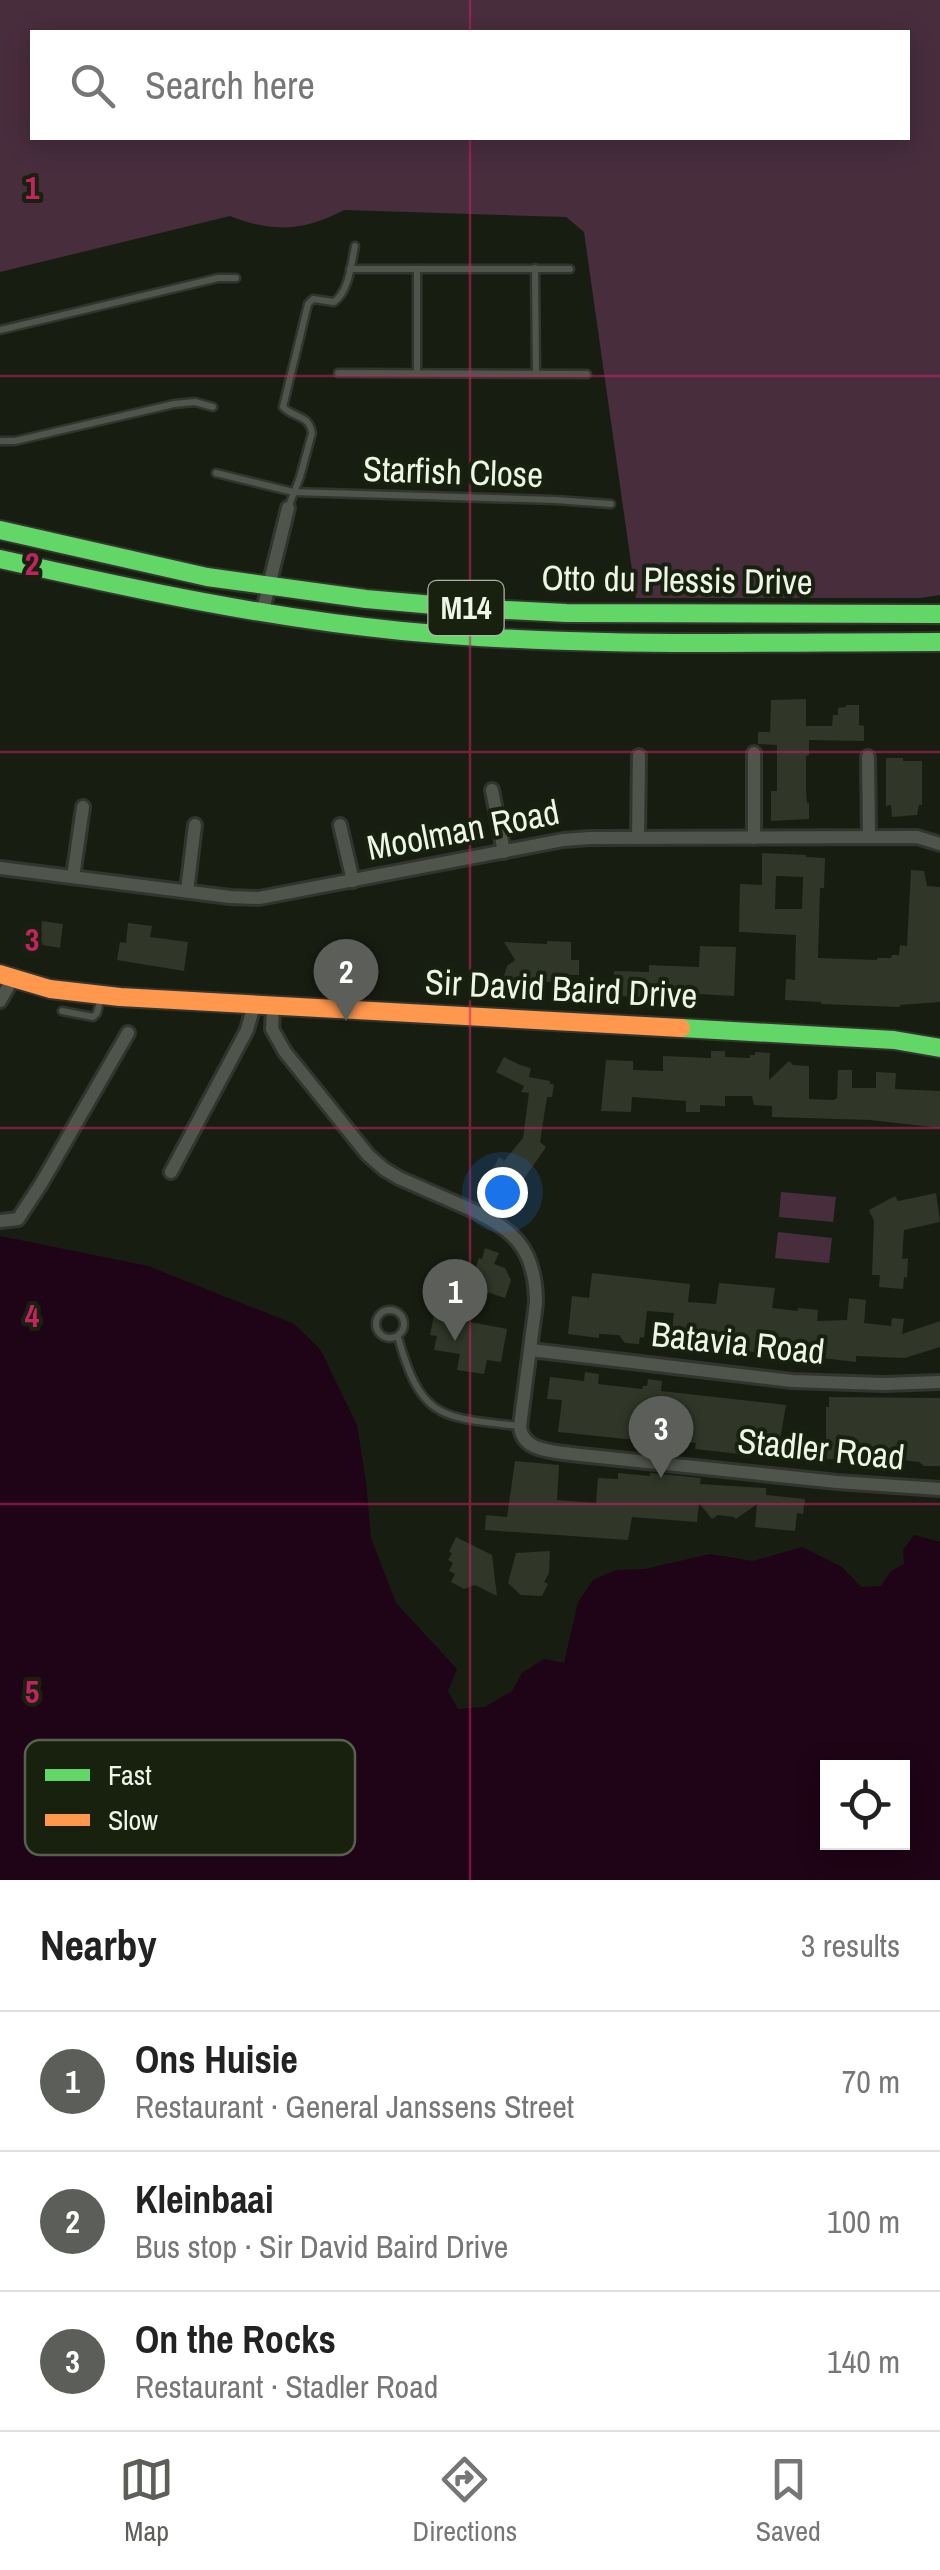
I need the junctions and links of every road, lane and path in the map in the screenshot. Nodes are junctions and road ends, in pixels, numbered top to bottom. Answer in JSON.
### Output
{"nodes":[{"id":1,"x":355,"y":246,"type":"dead end"},
{"id":2,"x":535,"y":268,"type":"junction"},
{"id":3,"x":570,"y":268,"type":"dead end"},
{"id":4,"x":350,"y":269,"type":"junction"},
{"id":5,"x":416,"y":269,"type":"junction"},
{"id":6,"x":236,"y":278,"type":"dead end"},
{"id":7,"x":0,"y":330,"type":"edge"},
{"id":8,"x":417,"y":372,"type":"junction"},
{"id":9,"x":536,"y":372,"type":"junction"},
{"id":10,"x":338,"y":373,"type":"dead end"},
{"id":11,"x":587,"y":374,"type":"dead end"},
{"id":12,"x":214,"y":406,"type":"dead end"},
{"id":13,"x":0,"y":442,"type":"edge"},
{"id":14,"x":216,"y":473,"type":"dead end"},
{"id":15,"x":294,"y":492,"type":"junction"},
{"id":16,"x":611,"y":504,"type":"dead end"},
{"id":17,"x":288,"y":508,"type":"joint"},
{"id":18,"x":0,"y":530,"type":"edge"},
{"id":19,"x":0,"y":559,"type":"edge"},
{"id":20,"x":268,"y":585,"type":"junction"},
{"id":21,"x":262,"y":614,"type":"junction"},
{"id":22,"x":940,"y":614,"type":"edge"},
{"id":23,"x":676,"y":615,"type":"junction"},
{"id":24,"x":676,"y":642,"type":"junction"},
{"id":25,"x":940,"y":642,"type":"edge"},
{"id":26,"x":754,"y":753,"type":"dead end"},
{"id":27,"x":639,"y":756,"type":"dead end"},
{"id":28,"x":868,"y":756,"type":"dead end"},
{"id":29,"x":492,"y":790,"type":"dead end"},
{"id":30,"x":83,"y":807,"type":"dead end"},
{"id":31,"x":195,"y":825,"type":"dead end"},
{"id":32,"x":340,"y":825,"type":"dead end"},
{"id":33,"x":870,"y":837,"type":"junction"},
{"id":34,"x":638,"y":838,"type":"junction"},
{"id":35,"x":754,"y":838,"type":"junction"},
{"id":36,"x":940,"y":844,"type":"edge"},
{"id":37,"x":504,"y":852,"type":"junction"},
{"id":38,"x":0,"y":868,"type":"edge"},
{"id":39,"x":73,"y":877,"type":"junction"},
{"id":40,"x":353,"y":881,"type":"junction"},
{"id":41,"x":186,"y":891,"type":"junction"},
{"id":42,"x":6,"y":976,"type":"edge"},
{"id":43,"x":101,"y":995,"type":"junction"},
{"id":44,"x":0,"y":1001,"type":"edge"},
{"id":45,"x":254,"y":1005,"type":"junction"},
{"id":46,"x":273,"y":1006,"type":"junction"},
{"id":47,"x":62,"y":1011,"type":"dead end"},
{"id":48,"x":128,"y":1033,"type":"dead end"},
{"id":49,"x":940,"y":1048,"type":"edge"},
{"id":50,"x":172,"y":1172,"type":"dead end"},
{"id":51,"x":0,"y":1221,"type":"edge"},
{"id":52,"x":398,"y":1336,"type":"junction"},
{"id":53,"x":531,"y":1350,"type":"junction"},
{"id":54,"x":940,"y":1382,"type":"edge"},
{"id":55,"x":520,"y":1426,"type":"junction"},
{"id":56,"x":940,"y":1489,"type":"edge"}],
"edges":[{"from":1,"to":4,"type":"lane"},
{"from":2,"to":3,"type":"lane"},
{"from":2,"to":5,"type":"lane"},
{"from":2,"to":9,"type":"lane"},
{"from":4,"to":5,"type":"lane"},
{"from":4,"to":15,"type":"lane"},
{"from":5,"to":8,"type":"lane"},
{"from":6,"to":7,"type":"lane"},
{"from":8,"to":9,"type":"lane"},
{"from":8,"to":10,"type":"lane"},
{"from":9,"to":11,"type":"lane"},
{"from":12,"to":13,"type":"lane"},
{"from":14,"to":15,"type":"lane","name":"Starfish Close"},
{"from":15,"to":16,"type":"lane","name":"Starfish Close"},
{"from":15,"to":17,"type":"lane"},
{"from":17,"to":20,"type":"street"},
{"from":18,"to":20,"type":"main road","name":"Otto du Plessis Drive","number":"M14"},
{"from":19,"to":21,"type":"main road","name":"Otto du Plessis Drive","number":"M14"},
{"from":20,"to":21,"type":"street"},
{"from":20,"to":23,"type":"main road","name":"Otto du Plessis Drive","number":"M14"},
{"from":21,"to":24,"type":"main road","name":"Otto du Plessis Drive","number":"M14"},
{"from":22,"to":23,"type":"main road","name":"Otto du Plessis Drive","number":"M14"},
{"from":23,"to":24,"type":"main road"},
{"from":24,"to":25,"type":"main road","name":"Otto du Plessis Drive","number":"M14"},
{"from":26,"to":35,"type":"street"},
{"from":27,"to":34,"type":"street"},
{"from":28,"to":33,"type":"street"},
{"from":29,"to":37,"type":"street"},
{"from":30,"to":39,"type":"street"},
{"from":31,"to":41,"type":"street"},
{"from":32,"to":40,"type":"street"},
{"from":33,"to":35,"type":"street","name":"Moolman Road"},
{"from":33,"to":36,"type":"street","name":"Moolman Road"},
{"from":34,"to":35,"type":"street","name":"Moolman Road"},
{"from":34,"to":37,"type":"street","name":"Moolman Road"},
{"from":37,"to":40,"type":"street","name":"Moolman Road"},
{"from":38,"to":39,"type":"street","name":"Moolman Road"},
{"from":39,"to":41,"type":"street","name":"Moolman Road"},
{"from":40,"to":41,"type":"street","name":"Moolman Road"},
{"from":42,"to":43,"type":"main road","name":"Sir David Baird Drive"},
{"from":42,"to":44,"type":"street"},
{"from":43,"to":45,"type":"main road","name":"Sir David Baird Drive"},
{"from":43,"to":47,"type":"lane"},
{"from":45,"to":46,"type":"main road","name":"Sir David Baird Drive"},
{"from":45,"to":50,"type":"street"},
{"from":46,"to":49,"type":"main road","name":"Sir David Baird Drive"},
{"from":46,"to":53,"type":"street"},
{"from":48,"to":51,"type":"street"},
{"from":52,"to":52,"type":"lane"},
{"from":52,"to":55,"type":"lane","name":"Stadler Road"},
{"from":53,"to":54,"type":"street","name":"Batavia Road"},
{"from":53,"to":55,"type":"street"},
{"from":55,"to":56,"type":"street","name":"Stadler Road"}]}
